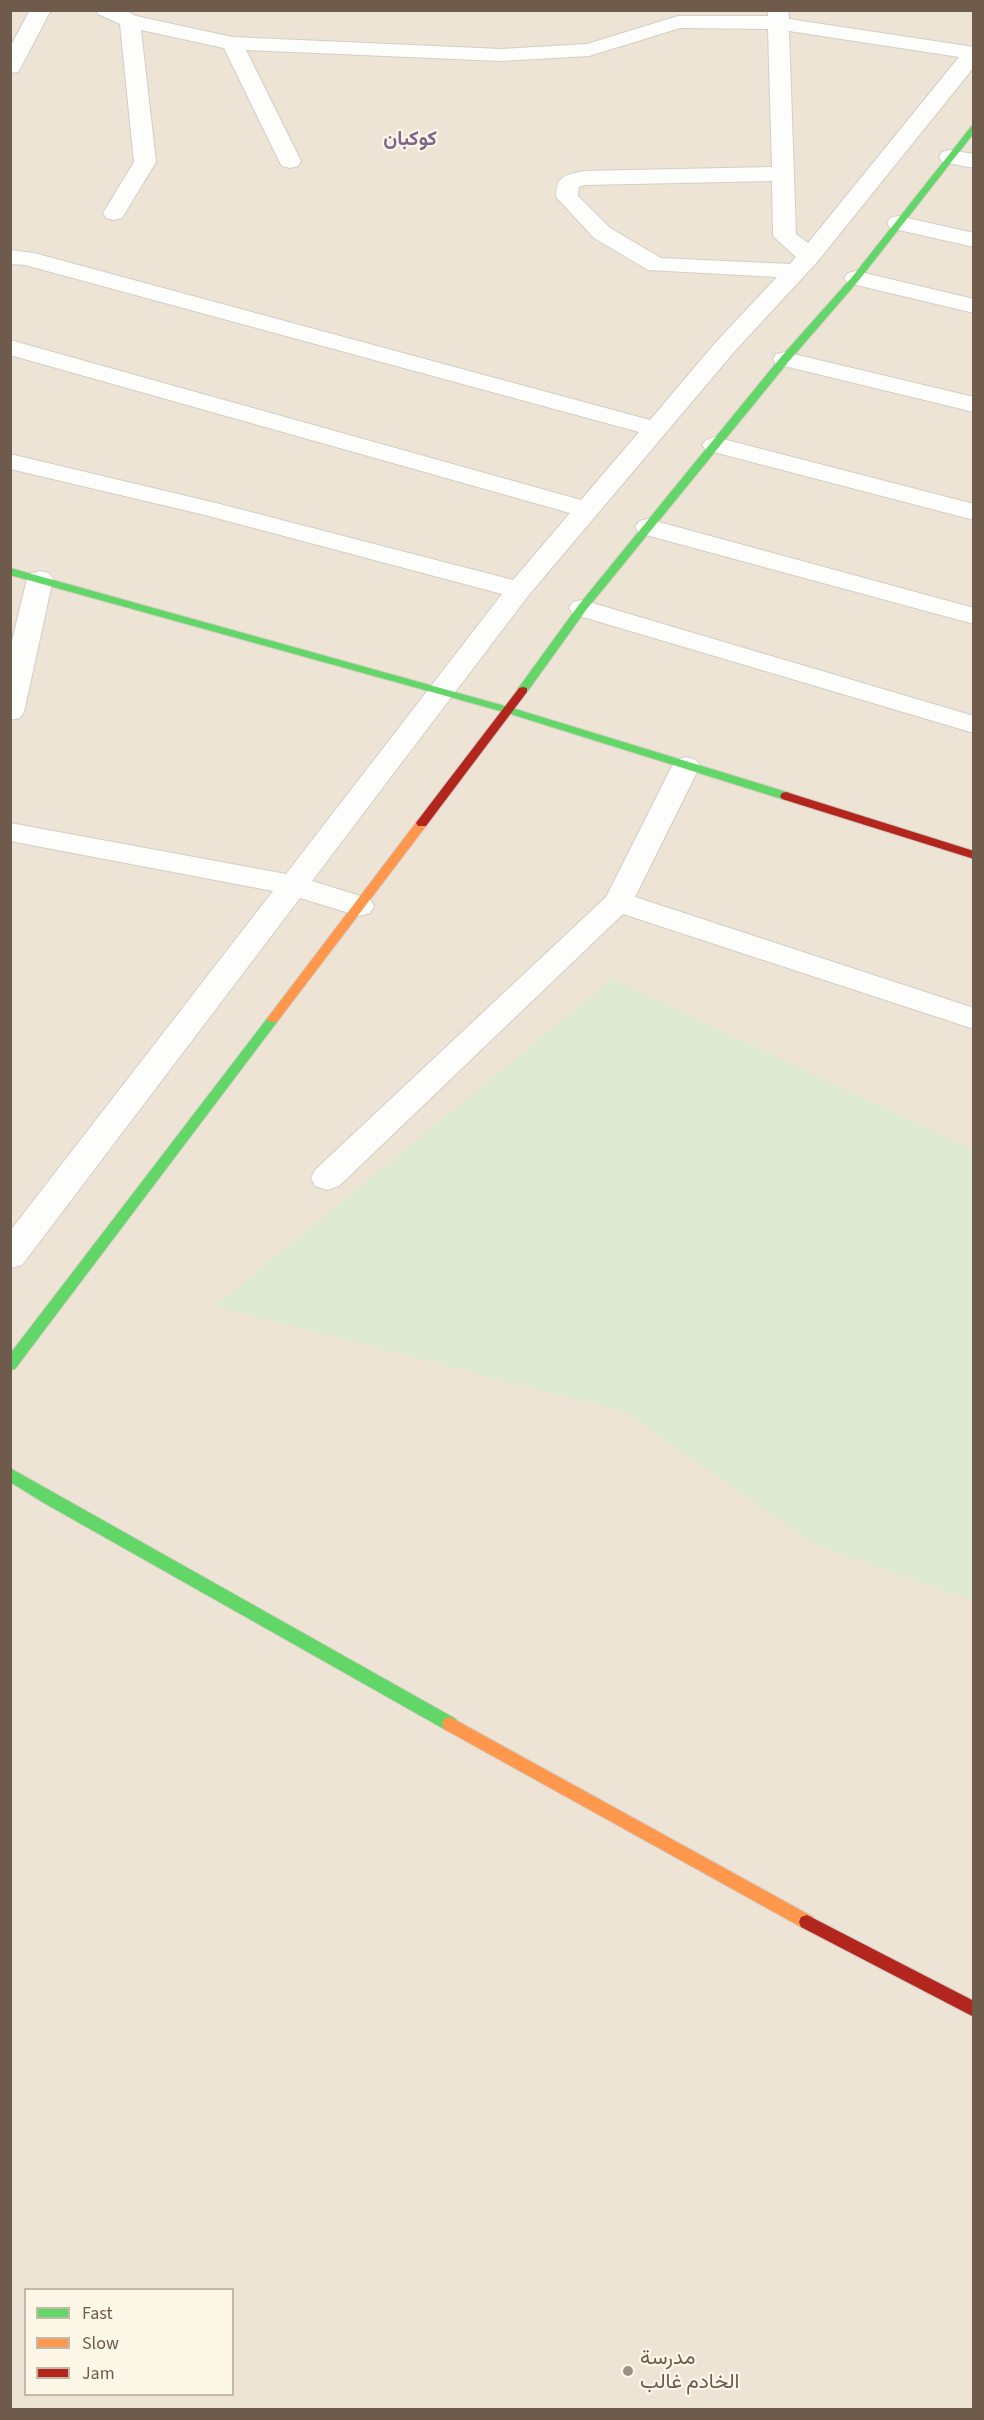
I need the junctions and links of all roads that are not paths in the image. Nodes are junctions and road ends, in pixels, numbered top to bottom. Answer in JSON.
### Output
{"nodes":[{"id":1,"x":41,"y":10,"type":"edge"},
{"id":2,"x":105,"y":10,"type":"edge"},
{"id":3,"x":778,"y":17,"type":"edge"},
{"id":4,"x":130,"y":21,"type":"junction"},
{"id":5,"x":232,"y":43,"type":"junction"},
{"id":6,"x":974,"y":53,"type":"edge"},
{"id":7,"x":10,"y":67,"type":"edge"},
{"id":8,"x":974,"y":126,"type":"edge"},
{"id":9,"x":950,"y":157,"type":"junction"},
{"id":10,"x":290,"y":160,"type":"dead end"},
{"id":11,"x":974,"y":161,"type":"edge"},
{"id":12,"x":783,"y":174,"type":"junction"},
{"id":13,"x":114,"y":213,"type":"dead end"},
{"id":14,"x":898,"y":223,"type":"junction"},
{"id":15,"x":974,"y":240,"type":"edge"},
{"id":16,"x":16,"y":262,"type":"edge"},
{"id":17,"x":803,"y":264,"type":"junction"},
{"id":18,"x":856,"y":278,"type":"junction"},
{"id":19,"x":974,"y":306,"type":"edge"},
{"id":20,"x":10,"y":347,"type":"edge"},
{"id":21,"x":785,"y":359,"type":"junction"},
{"id":22,"x":974,"y":405,"type":"edge"},
{"id":23,"x":655,"y":429,"type":"junction"},
{"id":24,"x":715,"y":445,"type":"junction"},
{"id":25,"x":10,"y":461,"type":"edge"},
{"id":26,"x":587,"y":510,"type":"junction"},
{"id":27,"x":974,"y":512,"type":"edge"},
{"id":28,"x":648,"y":527,"type":"junction"},
{"id":29,"x":10,"y":571,"type":"edge"},
{"id":30,"x":40,"y":579,"type":"junction"},
{"id":31,"x":519,"y":590,"type":"junction"},
{"id":32,"x":582,"y":608,"type":"junction"},
{"id":33,"x":974,"y":616,"type":"edge"},
{"id":34,"x":440,"y":691,"type":"junction"},
{"id":35,"x":508,"y":710,"type":"junction"},
{"id":36,"x":10,"y":712,"type":"edge"},
{"id":37,"x":974,"y":725,"type":"edge"},
{"id":38,"x":686,"y":766,"type":"junction"},
{"id":39,"x":10,"y":832,"type":"edge"},
{"id":40,"x":974,"y":855,"type":"edge"},
{"id":41,"x":292,"y":885,"type":"junction"},
{"id":42,"x":618,"y":902,"type":"junction"},
{"id":43,"x":359,"y":906,"type":"junction"},
{"id":44,"x":974,"y":1019,"type":"edge"},
{"id":45,"x":327,"y":1178,"type":"dead end"},
{"id":46,"x":10,"y":1256,"type":"edge"},
{"id":47,"x":10,"y":1365,"type":"edge"},
{"id":48,"x":10,"y":1474,"type":"edge"},
{"id":49,"x":974,"y":2010,"type":"edge"}],
"edges":[{"from":1,"to":7,"type":"street"},
{"from":2,"to":4,"type":"street"},
{"from":3,"to":5,"type":"street"},
{"from":3,"to":6,"type":"street"},
{"from":3,"to":12,"type":"street"},
{"from":4,"to":5,"type":"street"},
{"from":4,"to":13,"type":"street"},
{"from":5,"to":10,"type":"street"},
{"from":6,"to":17,"type":"street"},
{"from":8,"to":9,"type":"street"},
{"from":9,"to":11,"type":"street"},
{"from":9,"to":14,"type":"street"},
{"from":12,"to":17,"type":"street"},
{"from":12,"to":17,"type":"street"},
{"from":14,"to":15,"type":"street"},
{"from":14,"to":18,"type":"street"},
{"from":16,"to":23,"type":"street"},
{"from":17,"to":23,"type":"street"},
{"from":18,"to":19,"type":"street"},
{"from":18,"to":21,"type":"street"},
{"from":20,"to":26,"type":"street"},
{"from":21,"to":22,"type":"street"},
{"from":21,"to":24,"type":"street"},
{"from":23,"to":26,"type":"street"},
{"from":24,"to":27,"type":"street"},
{"from":24,"to":28,"type":"street"},
{"from":25,"to":31,"type":"street"},
{"from":26,"to":31,"type":"street"},
{"from":28,"to":32,"type":"street"},
{"from":28,"to":33,"type":"street"},
{"from":29,"to":30,"type":"street"},
{"from":30,"to":34,"type":"street"},
{"from":30,"to":36,"type":"street"},
{"from":31,"to":34,"type":"street"},
{"from":32,"to":35,"type":"street"},
{"from":32,"to":37,"type":"street"},
{"from":34,"to":35,"type":"street"},
{"from":34,"to":41,"type":"street"},
{"from":35,"to":38,"type":"street"},
{"from":35,"to":43,"type":"street"},
{"from":38,"to":40,"type":"street"},
{"from":38,"to":42,"type":"street"},
{"from":39,"to":41,"type":"street"},
{"from":41,"to":43,"type":"street"},
{"from":41,"to":46,"type":"street"},
{"from":42,"to":44,"type":"street"},
{"from":42,"to":45,"type":"street"},
{"from":43,"to":47,"type":"street"},
{"from":48,"to":49,"type":"street"}]}
